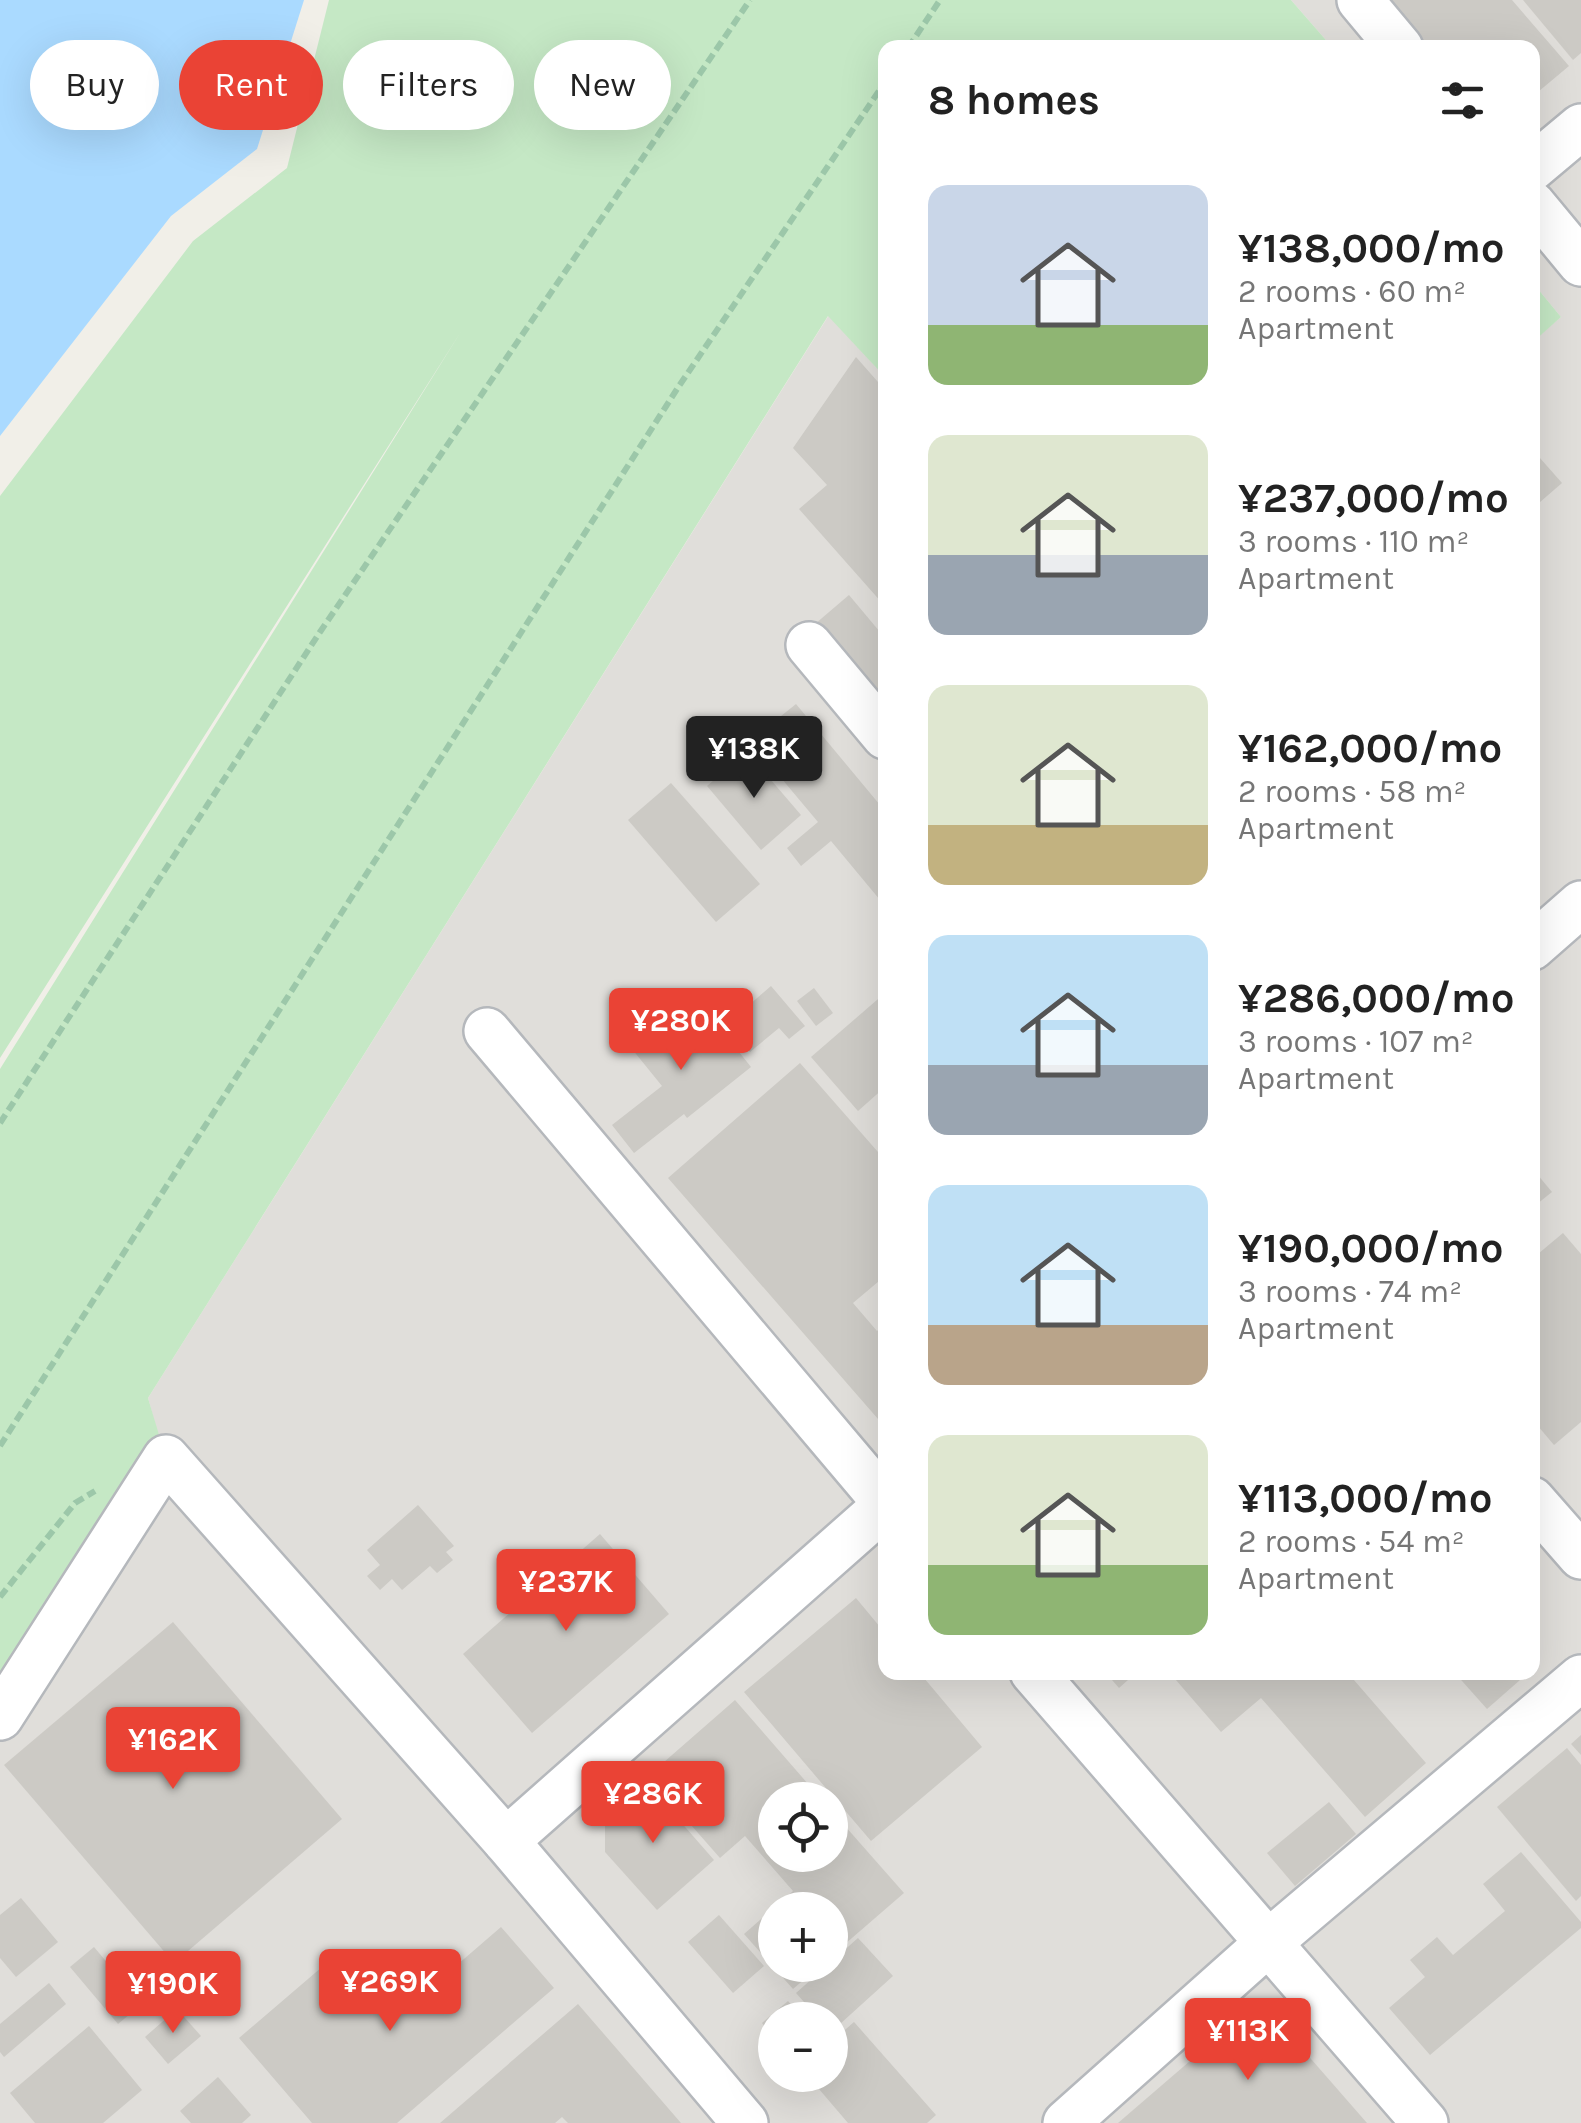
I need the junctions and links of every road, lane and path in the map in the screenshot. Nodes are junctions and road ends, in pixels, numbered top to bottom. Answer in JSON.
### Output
{"nodes":[{"id":1,"x":750,"y":0,"type":"edge"},
{"id":2,"x":940,"y":0,"type":"edge"},
{"id":3,"x":1360,"y":0,"type":"edge"},
{"id":4,"x":913,"y":40,"type":"edge"},
{"id":5,"x":1393,"y":40,"type":"edge"},
{"id":6,"x":878,"y":92,"type":"edge"},
{"id":7,"x":1581,"y":128,"type":"edge"},
{"id":8,"x":1540,"y":161,"type":"edge"},
{"id":9,"x":1540,"y":213,"type":"edge"},
{"id":10,"x":1581,"y":262,"type":"edge"},
{"id":11,"x":809,"y":645,"type":"dead end"},
{"id":12,"x":878,"y":728,"type":"edge"},
{"id":13,"x":1581,"y":904,"type":"edge"},
{"id":14,"x":1540,"y":940,"type":"edge"},
{"id":15,"x":487,"y":1032,"type":"dead end"},
{"id":16,"x":0,"y":1122,"type":"edge"},
{"id":17,"x":0,"y":1446,"type":"edge"},
{"id":18,"x":152,"y":1480,"type":"junction"},
{"id":19,"x":878,"y":1496,"type":"edge"},
{"id":20,"x":1540,"y":1509,"type":"edge"},
{"id":21,"x":878,"y":1510,"type":"edge"},
{"id":22,"x":1581,"y":1556,"type":"edge"},
{"id":23,"x":0,"y":1597,"type":"edge"},
{"id":24,"x":1581,"y":1678,"type":"edge"},
{"id":25,"x":1040,"y":1680,"type":"edge"},
{"id":26,"x":0,"y":1718,"type":"edge"},
{"id":27,"x":506,"y":1841,"type":"junction"},
{"id":28,"x":1268,"y":1943,"type":"junction"},
{"id":29,"x":745,"y":2123,"type":"edge"},
{"id":30,"x":1066,"y":2123,"type":"edge"},
{"id":31,"x":1425,"y":2123,"type":"edge"}],
"edges":[{"from":1,"to":16,"type":"path"},
{"from":2,"to":4,"type":"path"},
{"from":3,"to":5,"type":"street"},
{"from":6,"to":17,"type":"path"},
{"from":7,"to":8,"type":"street"},
{"from":9,"to":10,"type":"street"},
{"from":11,"to":12,"type":"street"},
{"from":13,"to":14,"type":"street"},
{"from":15,"to":19,"type":"street"},
{"from":18,"to":23,"type":"path"},
{"from":18,"to":26,"type":"street"},
{"from":18,"to":27,"type":"street"},
{"from":20,"to":22,"type":"street"},
{"from":21,"to":27,"type":"street"},
{"from":24,"to":28,"type":"street"},
{"from":25,"to":28,"type":"street"},
{"from":27,"to":29,"type":"street"},
{"from":28,"to":30,"type":"street"},
{"from":28,"to":31,"type":"street"}]}
